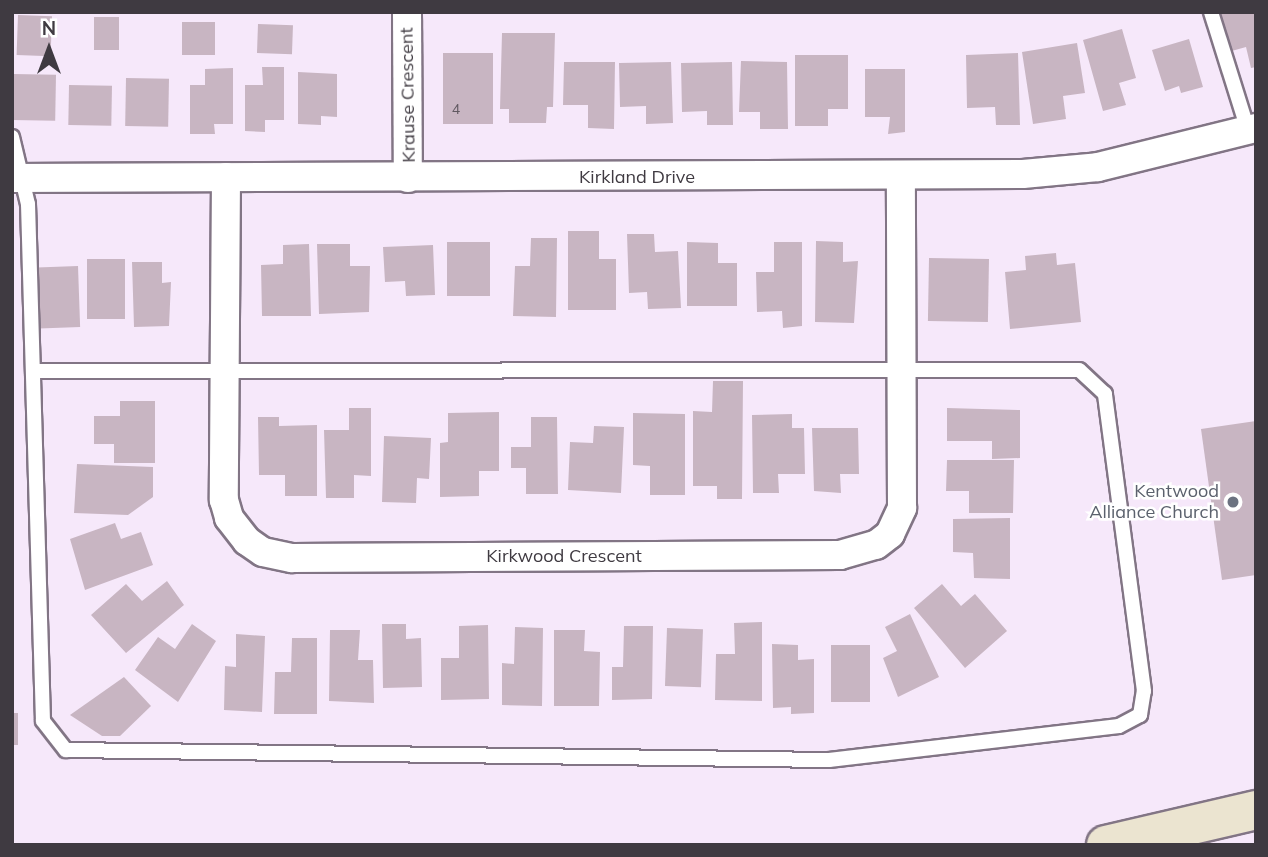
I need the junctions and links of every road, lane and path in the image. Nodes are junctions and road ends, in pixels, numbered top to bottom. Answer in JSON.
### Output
{"nodes":[{"id":1,"x":407,"y":12,"type":"edge"},
{"id":2,"x":1211,"y":12,"type":"edge"},
{"id":3,"x":1252,"y":129,"type":"edge"},
{"id":4,"x":12,"y":137,"type":"edge"},
{"id":5,"x":901,"y":176,"type":"junction"},
{"id":6,"x":226,"y":177,"type":"junction"},
{"id":7,"x":408,"y":177,"type":"junction"},
{"id":8,"x":17,"y":178,"type":"edge"},
{"id":9,"x":902,"y":371,"type":"junction"},
{"id":10,"x":34,"y":372,"type":"junction"},
{"id":11,"x":225,"y":374,"type":"junction"},
{"id":12,"x":1256,"y":810,"type":"edge"},
{"id":13,"x":1106,"y":845,"type":"edge"}],
"edges":[{"from":1,"to":7,"type":"street","name":"Krause Crescent"},
{"from":2,"to":3,"type":"lane"},
{"from":3,"to":5,"type":"street","name":"Kirkland Drive"},
{"from":4,"to":8,"type":"lane"},
{"from":5,"to":7,"type":"street","name":"Kirkland Drive"},
{"from":5,"to":9,"type":"street","name":"Kirkwood Crescent"},
{"from":6,"to":7,"type":"street","name":"Kirkland Drive"},
{"from":6,"to":8,"type":"street","name":"Kirkland Drive"},
{"from":6,"to":11,"type":"street","name":"Kirkwood Crescent"},
{"from":8,"to":10,"type":"lane"},
{"from":9,"to":10,"type":"lane"},
{"from":9,"to":11,"type":"lane"},
{"from":9,"to":11,"type":"street","name":"Kirkwood Crescent"},
{"from":10,"to":11,"type":"lane"},
{"from":12,"to":13,"type":"main road"}]}
